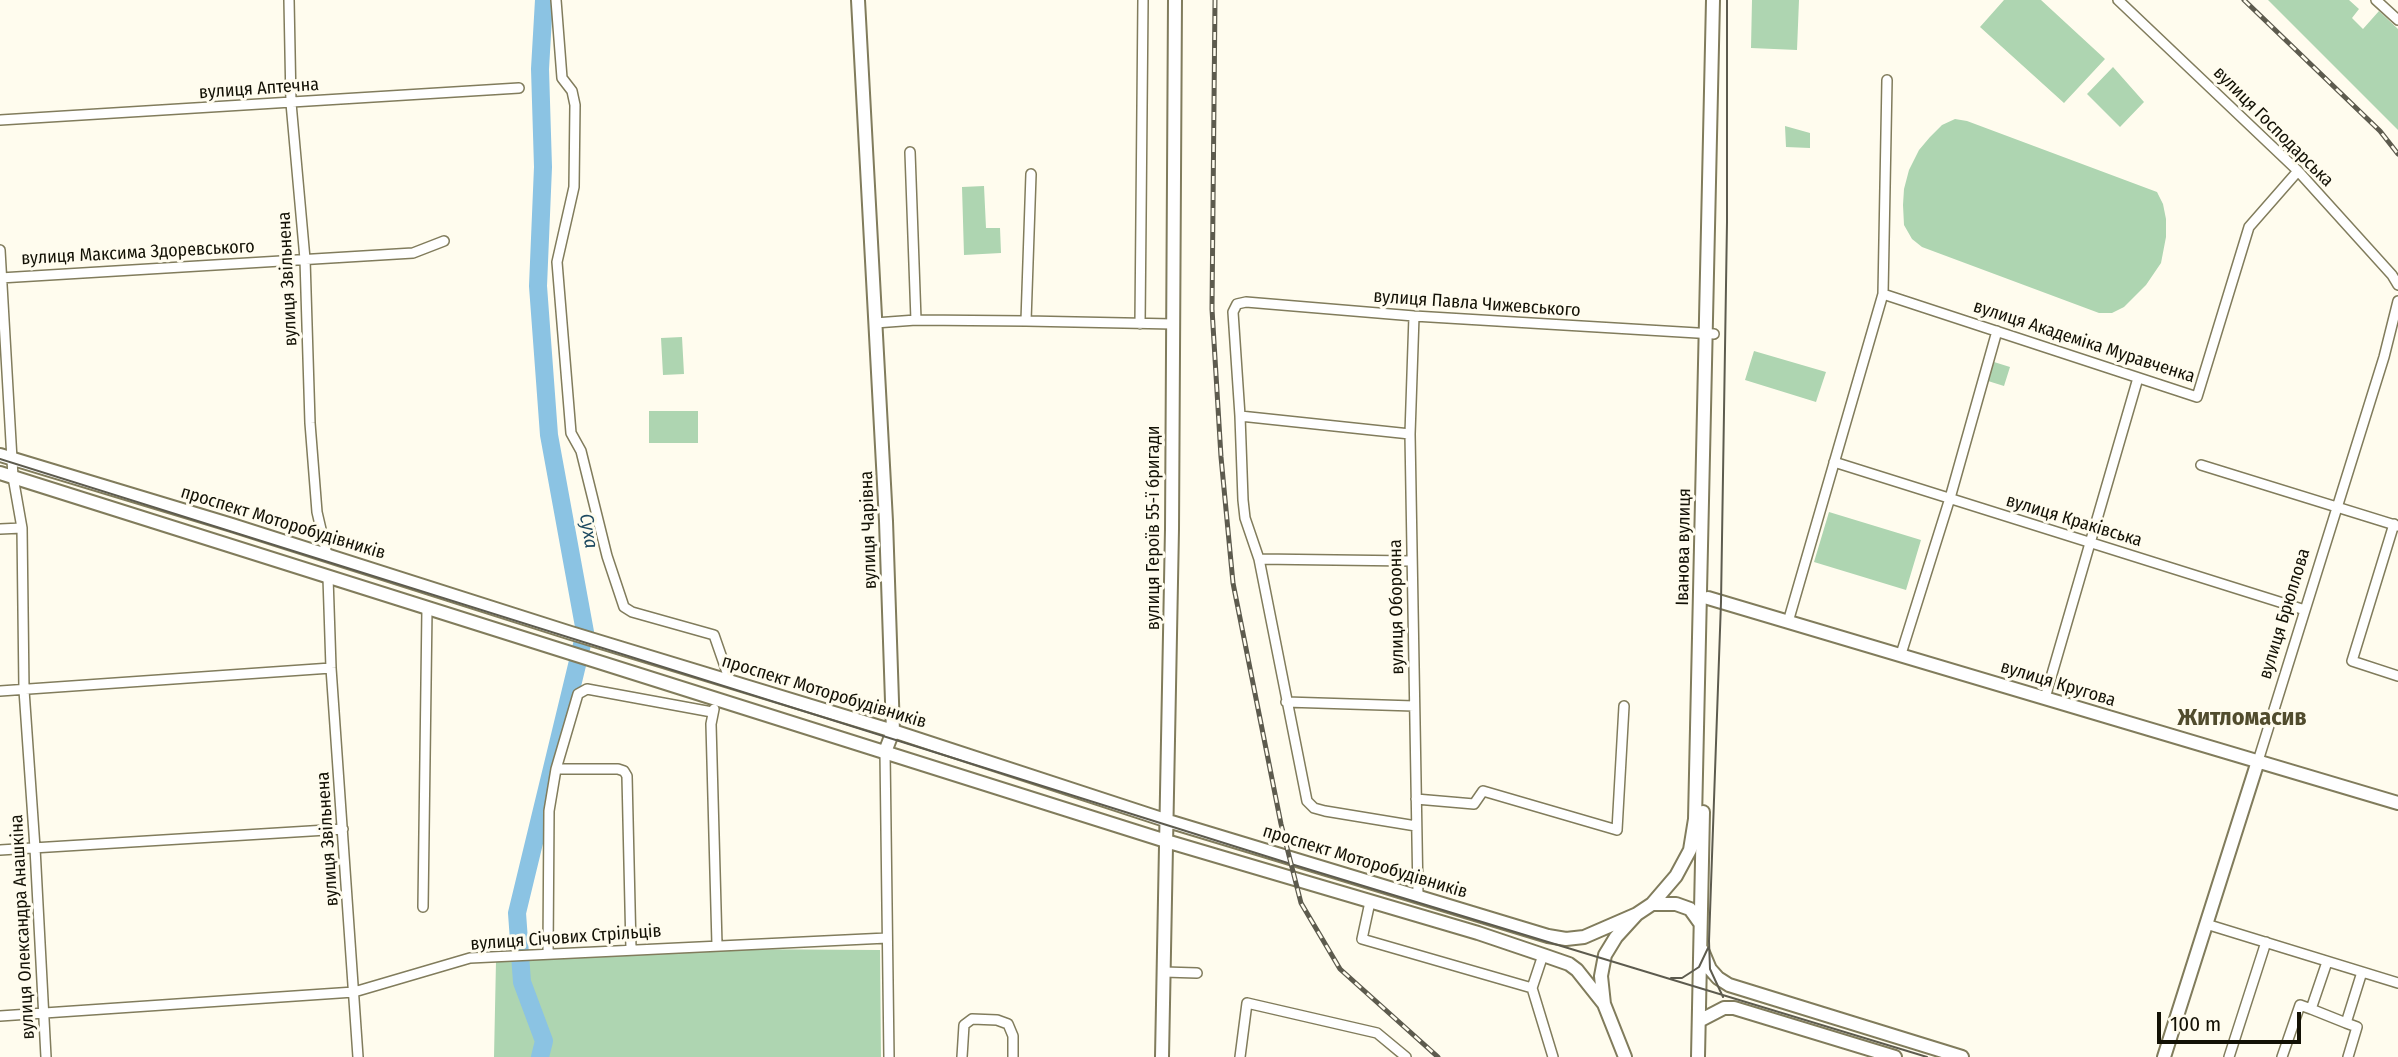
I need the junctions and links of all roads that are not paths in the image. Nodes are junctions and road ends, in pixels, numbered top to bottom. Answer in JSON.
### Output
{"nodes":[{"id":1,"x":289,"y":0,"type":"edge"},
{"id":2,"x":556,"y":0,"type":"edge"},
{"id":3,"x":858,"y":0,"type":"edge"},
{"id":4,"x":1143,"y":0,"type":"edge"},
{"id":5,"x":1175,"y":0,"type":"edge"},
{"id":6,"x":1713,"y":0,"type":"edge"},
{"id":7,"x":1721,"y":0,"type":"edge"},
{"id":8,"x":2118,"y":0,"type":"edge"},
{"id":9,"x":2379,"y":1,"type":"edge"},
{"id":10,"x":2398,"y":20,"type":"edge"},
{"id":11,"x":1887,"y":80,"type":"dead end"},
{"id":12,"x":519,"y":88,"type":"dead end"},
{"id":13,"x":291,"y":103,"type":"junction"},
{"id":14,"x":0,"y":120,"type":"edge"},
{"id":15,"x":910,"y":152,"type":"dead end"},
{"id":16,"x":2298,"y":171,"type":"junction"},
{"id":17,"x":1031,"y":174,"type":"dead end"},
{"id":18,"x":444,"y":241,"type":"dead end"},
{"id":19,"x":0,"y":250,"type":"edge"},
{"id":20,"x":306,"y":259,"type":"junction"},
{"id":21,"x":1,"y":278,"type":"edge"},
{"id":22,"x":2398,"y":285,"type":"edge"},
{"id":23,"x":1884,"y":294,"type":"junction"},
{"id":24,"x":2398,"y":301,"type":"edge"},
{"id":25,"x":1414,"y":316,"type":"junction"},
{"id":26,"x":916,"y":320,"type":"junction"},
{"id":27,"x":1026,"y":321,"type":"junction"},
{"id":28,"x":875,"y":323,"type":"junction"},
{"id":29,"x":1140,"y":324,"type":"junction"},
{"id":30,"x":1173,"y":324,"type":"junction"},
{"id":31,"x":1997,"y":331,"type":"junction"},
{"id":32,"x":1710,"y":334,"type":"junction"},
{"id":33,"x":2138,"y":378,"type":"junction"},
{"id":34,"x":1240,"y":416,"type":"junction"},
{"id":35,"x":1410,"y":434,"type":"junction"},
{"id":36,"x":6,"y":457,"type":"edge"},
{"id":37,"x":1835,"y":462,"type":"junction"},
{"id":38,"x":2201,"y":465,"type":"dead end"},
{"id":39,"x":0,"y":473,"type":"edge"},
{"id":40,"x":13,"y":477,"type":"junction"},
{"id":41,"x":1950,"y":498,"type":"junction"},
{"id":42,"x":2337,"y":507,"type":"junction"},
{"id":43,"x":2396,"y":525,"type":"edge"},
{"id":44,"x":22,"y":528,"type":"junction"},
{"id":45,"x":0,"y":530,"type":"edge"},
{"id":46,"x":2090,"y":542,"type":"junction"},
{"id":47,"x":327,"y":555,"type":"junction"},
{"id":48,"x":1259,"y":559,"type":"junction"},
{"id":49,"x":1411,"y":561,"type":"junction"},
{"id":50,"x":328,"y":577,"type":"junction"},
{"id":51,"x":1708,"y":598,"type":"junction"},
{"id":52,"x":427,"y":609,"type":"junction"},
{"id":53,"x":2305,"y":610,"type":"junction"},
{"id":54,"x":1788,"y":622,"type":"junction"},
{"id":55,"x":1901,"y":654,"type":"junction"},
{"id":56,"x":331,"y":668,"type":"junction"},
{"id":57,"x":2398,"y":676,"type":"edge"},
{"id":58,"x":730,"y":681,"type":"junction"},
{"id":59,"x":24,"y":690,"type":"junction"},
{"id":60,"x":0,"y":691,"type":"edge"},
{"id":61,"x":2045,"y":698,"type":"junction"},
{"id":62,"x":1286,"y":702,"type":"junction"},
{"id":63,"x":1415,"y":706,"type":"junction"},
{"id":64,"x":1624,"y":706,"type":"dead end"},
{"id":65,"x":716,"y":707,"type":"junction"},
{"id":66,"x":893,"y":731,"type":"junction"},
{"id":67,"x":885,"y":752,"type":"junction"},
{"id":68,"x":2258,"y":761,"type":"junction"},
{"id":69,"x":556,"y":769,"type":"junction"},
{"id":70,"x":1416,"y":799,"type":"junction"},
{"id":71,"x":2398,"y":803,"type":"edge"},
{"id":72,"x":1168,"y":821,"type":"junction"},
{"id":73,"x":1416,"y":826,"type":"junction"},
{"id":74,"x":343,"y":829,"type":"junction"},
{"id":75,"x":1166,"y":841,"type":"junction"},
{"id":76,"x":35,"y":848,"type":"junction"},
{"id":77,"x":0,"y":850,"type":"edge"},
{"id":78,"x":1418,"y":896,"type":"junction"},
{"id":79,"x":1370,"y":902,"type":"junction"},
{"id":80,"x":1652,"y":904,"type":"junction"},
{"id":81,"x":423,"y":907,"type":"dead end"},
{"id":82,"x":1637,"y":915,"type":"junction"},
{"id":83,"x":1700,"y":923,"type":"junction"},
{"id":84,"x":2206,"y":924,"type":"junction"},
{"id":85,"x":887,"y":938,"type":"junction"},
{"id":86,"x":1700,"y":942,"type":"junction"},
{"id":87,"x":2266,"y":942,"type":"junction"},
{"id":88,"x":716,"y":945,"type":"junction"},
{"id":89,"x":631,"y":949,"type":"junction"},
{"id":90,"x":548,"y":954,"type":"junction"},
{"id":91,"x":1543,"y":955,"type":"junction"},
{"id":92,"x":2327,"y":962,"type":"junction"},
{"id":93,"x":1164,"y":972,"type":"junction"},
{"id":94,"x":2362,"y":972,"type":"junction"},
{"id":95,"x":1197,"y":973,"type":"dead end"},
{"id":96,"x":2398,"y":983,"type":"edge"},
{"id":97,"x":1532,"y":988,"type":"junction"},
{"id":98,"x":354,"y":992,"type":"junction"},
{"id":99,"x":1604,"y":1004,"type":"junction"},
{"id":100,"x":2311,"y":1009,"type":"junction"},
{"id":101,"x":44,"y":1013,"type":"junction"},
{"id":102,"x":0,"y":1016,"type":"edge"},
{"id":103,"x":1699,"y":1021,"type":"junction"},
{"id":104,"x":2346,"y":1024,"type":"junction"},
{"id":105,"x":47,"y":1057,"type":"edge"},
{"id":106,"x":358,"y":1057,"type":"edge"},
{"id":107,"x":889,"y":1057,"type":"edge"},
{"id":108,"x":962,"y":1057,"type":"edge"},
{"id":109,"x":1013,"y":1057,"type":"edge"},
{"id":110,"x":1162,"y":1057,"type":"edge"},
{"id":111,"x":1240,"y":1057,"type":"edge"},
{"id":112,"x":1406,"y":1057,"type":"edge"},
{"id":113,"x":1553,"y":1057,"type":"edge"},
{"id":114,"x":1625,"y":1057,"type":"edge"},
{"id":115,"x":1698,"y":1057,"type":"edge"},
{"id":116,"x":1895,"y":1057,"type":"edge"},
{"id":117,"x":1962,"y":1057,"type":"edge"},
{"id":118,"x":2164,"y":1057,"type":"edge"},
{"id":119,"x":2229,"y":1057,"type":"edge"},
{"id":120,"x":2282,"y":1057,"type":"edge"},
{"id":121,"x":2348,"y":1057,"type":"edge"}],
"edges":[{"from":1,"to":13,"type":"street","name":"вулиця Звільнена"},
{"from":2,"to":58,"type":"street"},
{"from":3,"to":28,"type":"main road","name":"вулиця Чарівна"},
{"from":4,"to":29,"type":"street"},
{"from":5,"to":30,"type":"main road","name":"вулиця Героїв 55-ї бригади"},
{"from":6,"to":32,"type":"main road","name":"Іванова вулиця"},
{"from":7,"to":32,"type":"main road","name":"Іванова вулиця"},
{"from":8,"to":16,"type":"street","name":"вулиця Господарська"},
{"from":9,"to":10,"type":"street"},
{"from":11,"to":23,"type":"street"},
{"from":12,"to":13,"type":"street","name":"вулиця Аптечна"},
{"from":13,"to":14,"type":"street","name":"вулиця Аптечна"},
{"from":13,"to":20,"type":"street","name":"вулиця Звільнена"},
{"from":15,"to":26,"type":"street"},
{"from":16,"to":22,"type":"street","name":"вулиця Господарська"},
{"from":16,"to":33,"type":"street","name":"вулиця Академіка Муравченка"},
{"from":17,"to":27,"type":"street"},
{"from":18,"to":20,"type":"street","name":"вулиця Максима Здоревського"},
{"from":19,"to":21,"type":"street","name":"вулиця Олександра Анашкіна"},
{"from":20,"to":21,"type":"street","name":"вулиця Максима Здоревського"},
{"from":20,"to":47,"type":"street","name":"вулиця Звільнена"},
{"from":21,"to":36,"type":"street","name":"вулиця Олександра Анашкіна"},
{"from":23,"to":31,"type":"street","name":"вулиця Академіка Муравченка"},
{"from":23,"to":37,"type":"street"},
{"from":24,"to":42,"type":"street","name":"вулиця Брюллова"},
{"from":25,"to":32,"type":"street","name":"вулиця Павла Чижевського"},
{"from":25,"to":34,"type":"street","name":"вулиця Павла Чижевського"},
{"from":25,"to":35,"type":"street","name":"вулиця Оборонна"},
{"from":26,"to":27,"type":"street"},
{"from":26,"to":28,"type":"street"},
{"from":27,"to":29,"type":"street"},
{"from":28,"to":66,"type":"main road","name":"вулиця Чарівна"},
{"from":29,"to":30,"type":"street"},
{"from":30,"to":72,"type":"main road","name":"вулиця Героїв 55-ї бригади"},
{"from":31,"to":33,"type":"street","name":"вулиця Академіка Муравченка"},
{"from":31,"to":41,"type":"street"},
{"from":32,"to":51,"type":"main road","name":"Іванова вулиця"},
{"from":32,"to":80,"type":"main road","name":"Іванова вулиця"},
{"from":33,"to":46,"type":"street"},
{"from":34,"to":35,"type":"street"},
{"from":34,"to":48,"type":"street"},
{"from":35,"to":49,"type":"street","name":"вулиця Оборонна"},
{"from":36,"to":40,"type":"street","name":"вулиця Олександра Анашкіна"},
{"from":36,"to":47,"type":"main road","name":"проспект Моторобудівників"},
{"from":37,"to":41,"type":"street","name":"вулиця Краківська"},
{"from":37,"to":54,"type":"street"},
{"from":38,"to":42,"type":"street"},
{"from":39,"to":40,"type":"main road","name":"проспект Моторобудівників"},
{"from":40,"to":44,"type":"street","name":"вулиця Олександра Анашкіна"},
{"from":40,"to":50,"type":"main road","name":"проспект Моторобудівників"},
{"from":41,"to":46,"type":"street","name":"вулиця Краківська"},
{"from":41,"to":55,"type":"street"},
{"from":42,"to":43,"type":"street"},
{"from":42,"to":53,"type":"street","name":"вулиця Брюллова"},
{"from":43,"to":57,"type":"street"},
{"from":44,"to":45,"type":"street"},
{"from":44,"to":59,"type":"street","name":"вулиця Олександра Анашкіна"},
{"from":46,"to":53,"type":"street","name":"вулиця Краківська"},
{"from":46,"to":61,"type":"street"},
{"from":47,"to":58,"type":"main road","name":"проспект Моторобудівників"},
{"from":48,"to":49,"type":"street"},
{"from":48,"to":62,"type":"street"},
{"from":49,"to":63,"type":"street","name":"вулиця Оборонна"},
{"from":50,"to":52,"type":"main road","name":"проспект Моторобудівників"},
{"from":50,"to":56,"type":"street","name":"вулиця Звільнена"},
{"from":51,"to":54,"type":"main road","name":"вулиця Кругова"},
{"from":51,"to":83,"type":"main road","name":"Іванова вулиця"},
{"from":52,"to":65,"type":"main road","name":"проспект Моторобудівників"},
{"from":52,"to":81,"type":"street"},
{"from":53,"to":68,"type":"street","name":"вулиця Брюллова"},
{"from":54,"to":55,"type":"main road","name":"вулиця Кругова"},
{"from":55,"to":61,"type":"main road","name":"вулиця Кругова"},
{"from":56,"to":59,"type":"street"},
{"from":56,"to":74,"type":"street","name":"вулиця Звільнена"},
{"from":58,"to":66,"type":"main road","name":"проспект Моторобудівників"},
{"from":59,"to":60,"type":"street"},
{"from":59,"to":76,"type":"street","name":"вулиця Олександра Анашкіна"},
{"from":61,"to":68,"type":"main road","name":"вулиця Кругова"},
{"from":62,"to":63,"type":"street"},
{"from":62,"to":73,"type":"street"},
{"from":63,"to":70,"type":"street","name":"вулиця Оборонна"},
{"from":64,"to":70,"type":"street"},
{"from":65,"to":67,"type":"main road","name":"проспект Моторобудівників"},
{"from":65,"to":69,"type":"street"},
{"from":65,"to":88,"type":"street"},
{"from":66,"to":67,"type":"main road","name":"вулиця Чарівна"},
{"from":66,"to":72,"type":"main road","name":"проспект Моторобудівників"},
{"from":67,"to":75,"type":"main road","name":"проспект Моторобудівників"},
{"from":67,"to":85,"type":"street","name":"вулиця Чарівна"},
{"from":68,"to":71,"type":"main road","name":"вулиця Кругова"},
{"from":68,"to":84,"type":"main road","name":"вулиця Брюллова"},
{"from":69,"to":89,"type":"street"},
{"from":69,"to":90,"type":"street"},
{"from":70,"to":73,"type":"street","name":"вулиця Оборонна"},
{"from":72,"to":75,"type":"main road","name":"вулиця Героїв 55-ї бригади"},
{"from":72,"to":78,"type":"main road","name":"проспект Моторобудівників"},
{"from":73,"to":78,"type":"street","name":"вулиця Оборонна"},
{"from":74,"to":76,"type":"street"},
{"from":74,"to":98,"type":"street","name":"вулиця Звільнена"},
{"from":75,"to":79,"type":"main road","name":"проспект Моторобудівників"},
{"from":75,"to":93,"type":"main road","name":"вулиця Героїв 55-ї бригади"},
{"from":76,"to":77,"type":"street"},
{"from":76,"to":101,"type":"street","name":"вулиця Олександра Анашкіна"},
{"from":78,"to":82,"type":"main road","name":"проспект Моторобудівників"},
{"from":79,"to":91,"type":"main road","name":"проспект Моторобудівників"},
{"from":79,"to":97,"type":"street"},
{"from":80,"to":82,"type":"main road","name":"Іванова вулиця"},
{"from":80,"to":83,"type":"main road"},
{"from":82,"to":99,"type":"main road","name":"Іванова вулиця"},
{"from":83,"to":86,"type":"main road","name":"Іванова вулиця"},
{"from":84,"to":87,"type":"street"},
{"from":84,"to":118,"type":"main road","name":"вулиця Брюллова"},
{"from":85,"to":88,"type":"street","name":"вулиця Січових Стрільців"},
{"from":85,"to":107,"type":"street","name":"вулиця Чарівна"},
{"from":86,"to":103,"type":"main road","name":"Іванова вулиця"},
{"from":86,"to":117,"type":"main road"},
{"from":87,"to":92,"type":"street"},
{"from":87,"to":119,"type":"street"},
{"from":88,"to":89,"type":"street","name":"вулиця Січових Стрільців"},
{"from":89,"to":90,"type":"street","name":"вулиця Січових Стрільців"},
{"from":90,"to":98,"type":"street","name":"вулиця Січових Стрільців"},
{"from":91,"to":97,"type":"street"},
{"from":91,"to":99,"type":"main road","name":"проспект Моторобудівників"},
{"from":92,"to":94,"type":"street"},
{"from":92,"to":100,"type":"street"},
{"from":93,"to":95,"type":"street"},
{"from":93,"to":110,"type":"main road","name":"вулиця Героїв 55-ї бригади"},
{"from":94,"to":96,"type":"street"},
{"from":94,"to":104,"type":"street"},
{"from":97,"to":113,"type":"street"},
{"from":98,"to":101,"type":"street","name":"вулиця Січових Стрільців"},
{"from":98,"to":106,"type":"street","name":"вулиця Звільнена"},
{"from":99,"to":114,"type":"main road","name":"Іванова вулиця"},
{"from":100,"to":104,"type":"street"},
{"from":100,"to":120,"type":"street"},
{"from":101,"to":102,"type":"street","name":"вулиця Січових Стрільців"},
{"from":101,"to":105,"type":"street","name":"вулиця Олександра Анашкіна"},
{"from":103,"to":115,"type":"main road","name":"Іванова вулиця"},
{"from":103,"to":116,"type":"main road"},
{"from":104,"to":121,"type":"street"},
{"from":108,"to":109,"type":"street"},
{"from":111,"to":112,"type":"street"}]}
